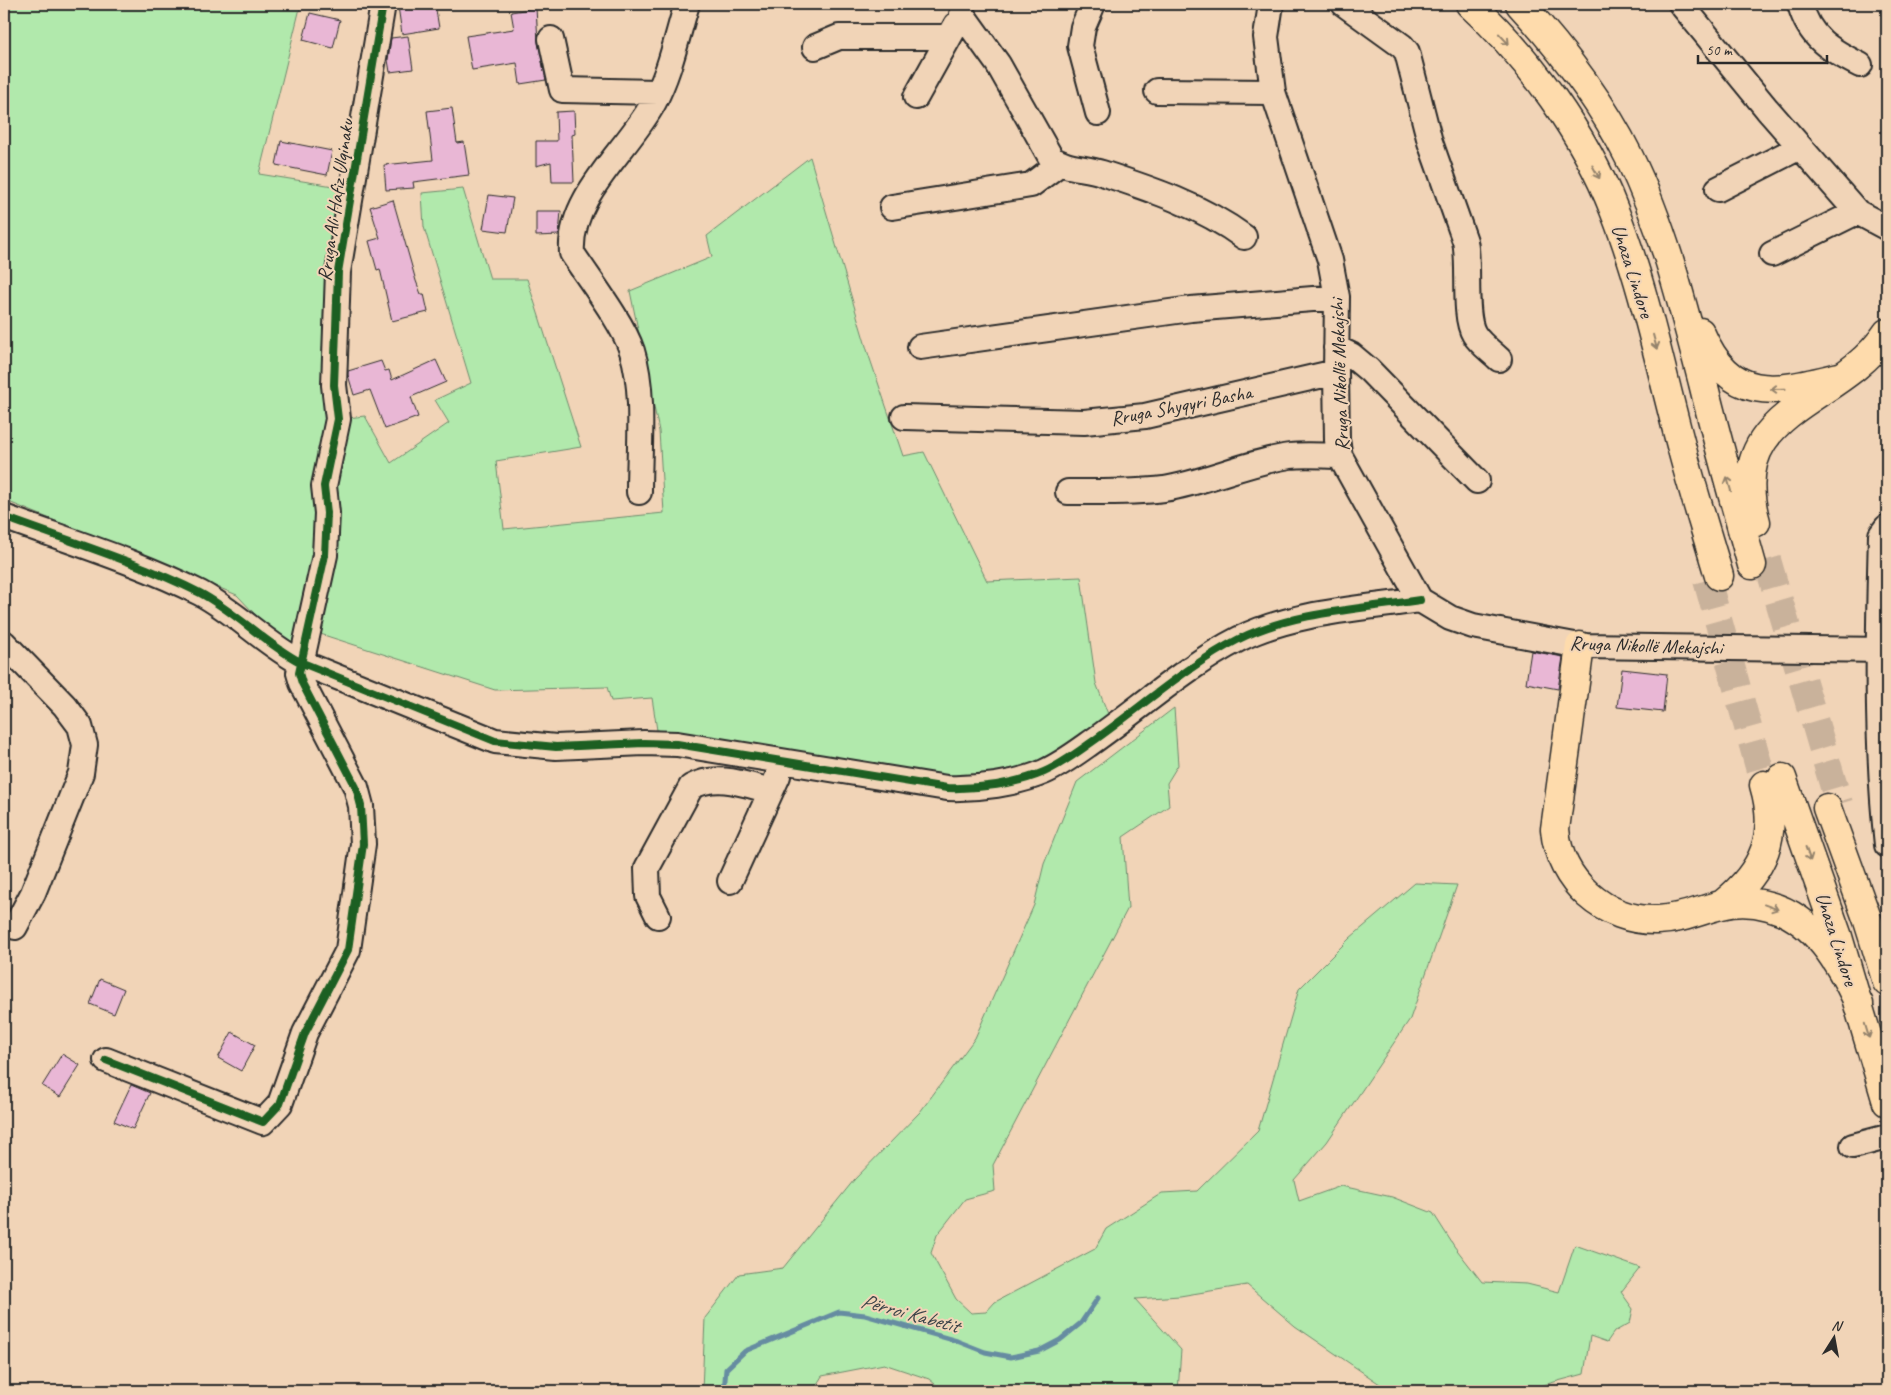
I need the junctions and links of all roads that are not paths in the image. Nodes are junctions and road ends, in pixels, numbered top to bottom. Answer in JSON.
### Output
{"nodes":[{"id":1,"x":383,"y":4,"type":"edge"},
{"id":2,"x":687,"y":4,"type":"edge"},
{"id":3,"x":1093,"y":4,"type":"edge"},
{"id":4,"x":1270,"y":4,"type":"edge"},
{"id":5,"x":1344,"y":4,"type":"edge"},
{"id":6,"x":1470,"y":4,"type":"edge"},
{"id":7,"x":1520,"y":4,"type":"edge"},
{"id":8,"x":1529,"y":4,"type":"edge"},
{"id":9,"x":1681,"y":4,"type":"edge"},
{"id":10,"x":1787,"y":4,"type":"edge"},
{"id":11,"x":964,"y":9,"type":"edge"},
{"id":12,"x":1803,"y":12,"type":"edge"},
{"id":13,"x":949,"y":37,"type":"junction"},
{"id":14,"x":551,"y":39,"type":"dead end"},
{"id":15,"x":814,"y":47,"type":"dead end"},
{"id":16,"x":1860,"y":65,"type":"dead end"},
{"id":17,"x":1157,"y":91,"type":"dead end"},
{"id":18,"x":658,"y":92,"type":"junction"},
{"id":19,"x":1273,"y":92,"type":"junction"},
{"id":20,"x":916,"y":97,"type":"dead end"},
{"id":21,"x":1098,"y":113,"type":"dead end"},
{"id":22,"x":1800,"y":147,"type":"junction"},
{"id":23,"x":1060,"y":164,"type":"junction"},
{"id":24,"x":1718,"y":189,"type":"dead end"},
{"id":25,"x":892,"y":207,"type":"dead end"},
{"id":26,"x":1857,"y":212,"type":"junction"},
{"id":27,"x":1887,"y":228,"type":"edge"},
{"id":28,"x":1244,"y":237,"type":"dead end"},
{"id":29,"x":1772,"y":254,"type":"dead end"},
{"id":30,"x":1337,"y":297,"type":"junction"},
{"id":31,"x":1887,"y":333,"type":"edge"},
{"id":32,"x":920,"y":347,"type":"dead end"},
{"id":33,"x":1336,"y":348,"type":"junction"},
{"id":34,"x":1499,"y":359,"type":"dead end"},
{"id":35,"x":1336,"y":372,"type":"junction"},
{"id":36,"x":1842,"y":376,"type":"junction"},
{"id":37,"x":904,"y":417,"type":"dead end"},
{"id":38,"x":1340,"y":456,"type":"junction"},
{"id":39,"x":1476,"y":480,"type":"dead end"},
{"id":40,"x":639,"y":492,"type":"dead end"},
{"id":41,"x":1068,"y":492,"type":"dead end"},
{"id":42,"x":4,"y":517,"type":"edge"},
{"id":43,"x":1887,"y":527,"type":"edge"},
{"id":44,"x":1713,"y":578,"type":"tunnel mouth"},
{"id":45,"x":1420,"y":600,"type":"junction"},
{"id":46,"x":4,"y":643,"type":"edge"},
{"id":47,"x":1580,"y":646,"type":"junction"},
{"id":48,"x":1883,"y":650,"type":"edge"},
{"id":49,"x":300,"y":662,"type":"junction"},
{"id":50,"x":784,"y":761,"type":"junction"},
{"id":51,"x":771,"y":791,"type":"junction"},
{"id":52,"x":1833,"y":806,"type":"tunnel mouth"},
{"id":53,"x":1887,"y":845,"type":"edge"},
{"id":54,"x":730,"y":881,"type":"dead end"},
{"id":55,"x":1724,"y":903,"type":"junction"},
{"id":56,"x":658,"y":916,"type":"dead end"},
{"id":57,"x":15,"y":927,"type":"dead end"},
{"id":58,"x":1887,"y":982,"type":"edge"},
{"id":59,"x":1859,"y":1004,"type":"junction"},
{"id":60,"x":106,"y":1060,"type":"dead end"},
{"id":61,"x":1886,"y":1098,"type":"edge"},
{"id":62,"x":1887,"y":1137,"type":"edge"},
{"id":63,"x":1853,"y":1146,"type":"dead end"}],
"edges":[{"from":1,"to":49,"type":"street","name":"Rruga Ali Hafiz Ulqinaku"},
{"from":2,"to":18,"type":"street"},
{"from":3,"to":21,"type":"street"},
{"from":4,"to":19,"type":"street","name":"Rruga Nikollë Mekajshi"},
{"from":5,"to":34,"type":"street"},
{"from":6,"to":44,"type":"highway","name":"Unaza Lindore","one_way":true},
{"from":36,"to":7,"type":"highway","name":"Unaza Lindore","one_way":true},
{"from":36,"to":8,"type":"highway","one_way":true},
{"from":9,"to":22,"type":"street"},
{"from":10,"to":12,"type":"street"},
{"from":11,"to":13,"type":"street"},
{"from":11,"to":23,"type":"street"},
{"from":12,"to":16,"type":"street"},
{"from":13,"to":15,"type":"street"},
{"from":13,"to":20,"type":"street"},
{"from":14,"to":18,"type":"street"},
{"from":17,"to":19,"type":"street"},
{"from":18,"to":40,"type":"street"},
{"from":19,"to":30,"type":"street","name":"Rruga Nikollë Mekajshi"},
{"from":22,"to":24,"type":"street"},
{"from":22,"to":26,"type":"street"},
{"from":23,"to":25,"type":"street"},
{"from":23,"to":28,"type":"street"},
{"from":26,"to":27,"type":"street"},
{"from":26,"to":29,"type":"street"},
{"from":30,"to":32,"type":"street"},
{"from":30,"to":33,"type":"street","name":"Rruga Nikollë Mekajshi"},
{"from":31,"to":36,"type":"highway"},
{"from":33,"to":35,"type":"street","name":"Rruga Nikollë Mekajshi"},
{"from":33,"to":39,"type":"street"},
{"from":35,"to":37,"type":"street","name":"Rruga Shyqyri Basha"},
{"from":35,"to":38,"type":"street","name":"Rruga Nikollë Mekajshi"},
{"from":38,"to":41,"type":"street"},
{"from":38,"to":45,"type":"street","name":"Rruga Nikollë Mekajshi"},
{"from":42,"to":49,"type":"street"},
{"from":43,"to":48,"type":"street"},
{"from":45,"to":47,"type":"street","name":"Rruga Nikollë Mekajshi"},
{"from":45,"to":50,"type":"street"},
{"from":46,"to":57,"type":"street"},
{"from":47,"to":48,"type":"street","name":"Rruga Nikollë Mekajshi"},
{"from":47,"to":55,"type":"highway"},
{"from":48,"to":53,"type":"street"},
{"from":49,"to":50,"type":"street"},
{"from":49,"to":60,"type":"street","name":"Rruga Ali Hafiz Ulqinaku"},
{"from":50,"to":51,"type":"street"},
{"from":51,"to":54,"type":"street"},
{"from":51,"to":56,"type":"street"},
{"from":52,"to":58,"type":"highway","name":"Unaza Lindore"},
{"from":55,"to":59,"type":"highway","one_way":true},
{"from":55,"to":59,"type":"highway","name":"Unaza Lindore","one_way":true},
{"from":59,"to":61,"type":"highway","name":"Unaza Lindore","one_way":true},
{"from":62,"to":63,"type":"street"}]}
